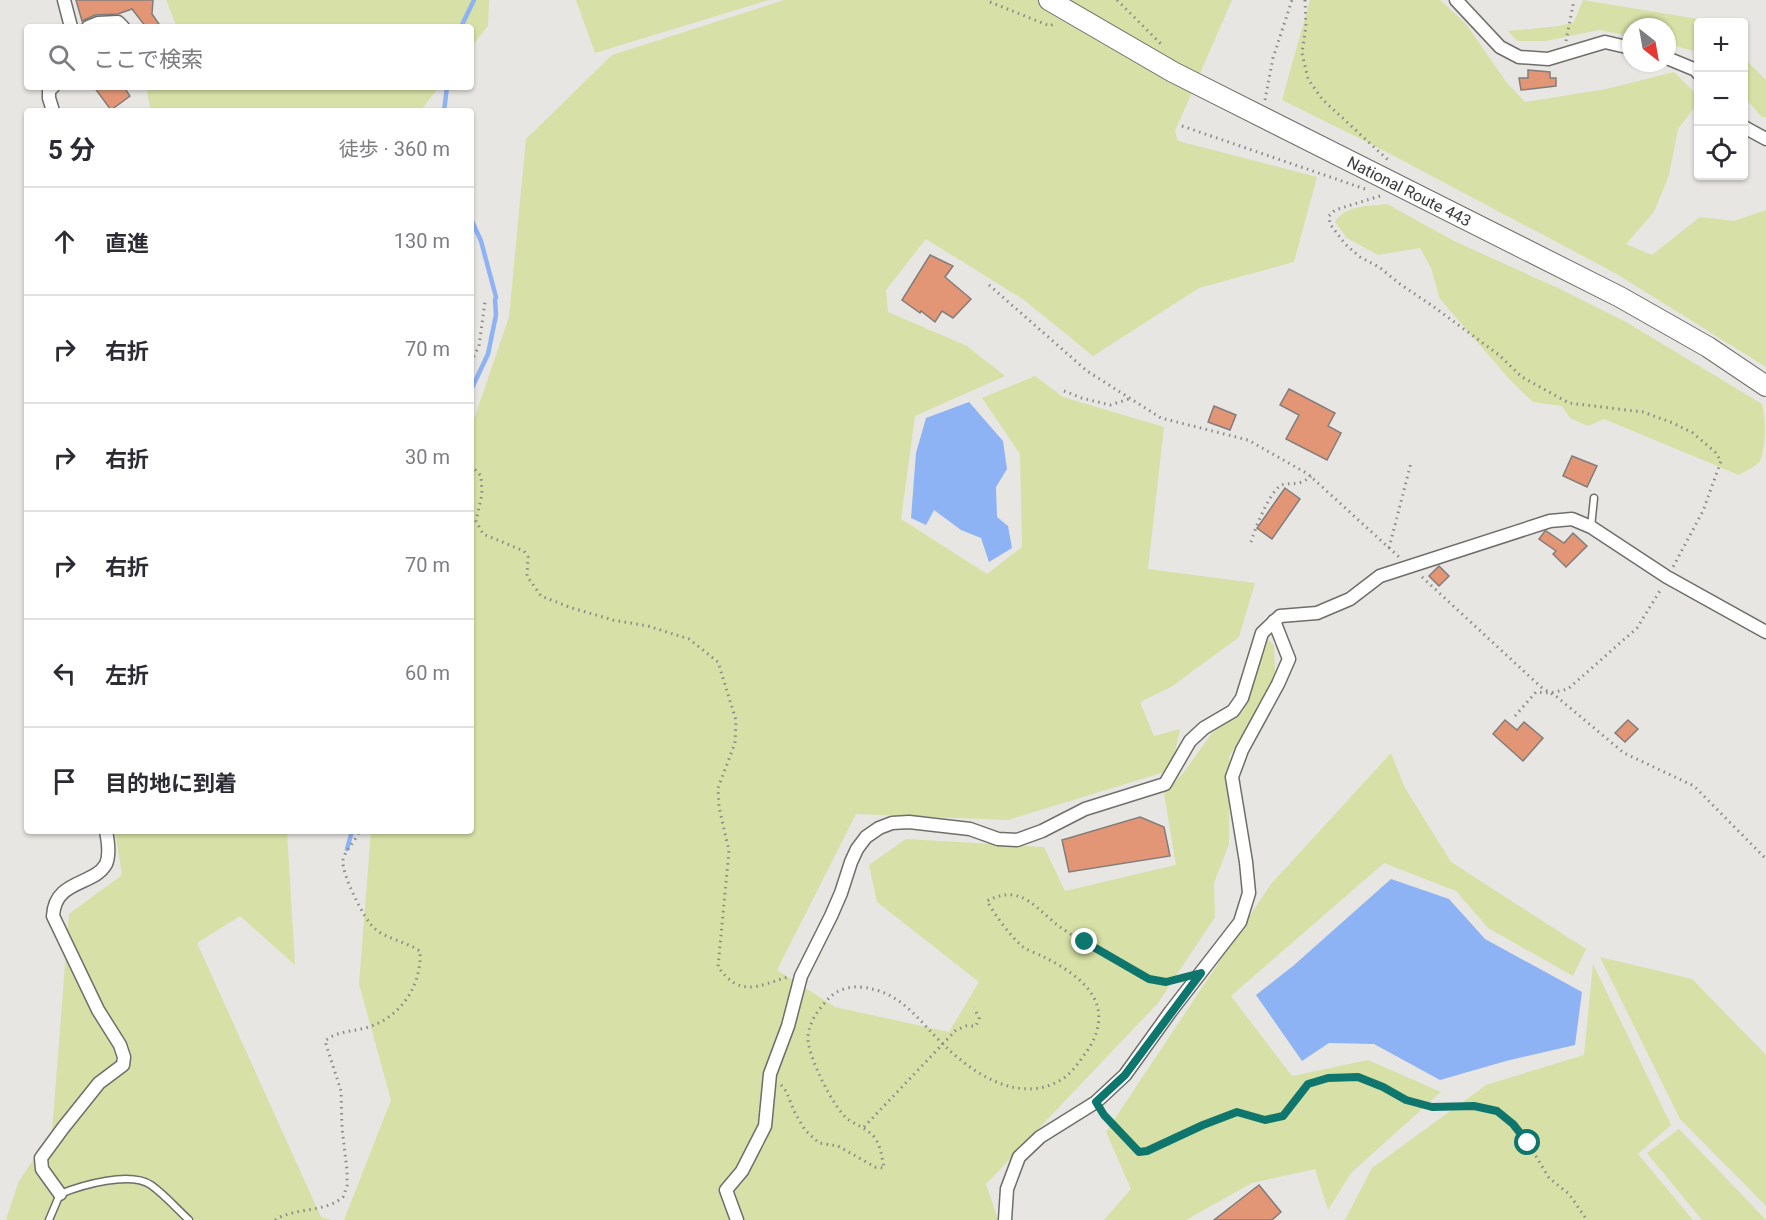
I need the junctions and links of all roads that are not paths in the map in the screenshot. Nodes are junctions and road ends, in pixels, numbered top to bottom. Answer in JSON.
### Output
{"nodes":[{"id":1,"x":64,"y":0,"type":"edge"},
{"id":2,"x":1048,"y":0,"type":"edge"},
{"id":3,"x":1456,"y":0,"type":"edge"},
{"id":4,"x":70,"y":24,"type":"edge"},
{"id":5,"x":96,"y":24,"type":"edge"},
{"id":6,"x":120,"y":24,"type":"edge"},
{"id":7,"x":1622,"y":46,"type":"edge"},
{"id":8,"x":1676,"y":62,"type":"edge"},
{"id":9,"x":1697,"y":72,"type":"edge"},
{"id":10,"x":50,"y":90,"type":"edge"},
{"id":11,"x":52,"y":108,"type":"edge"},
{"id":12,"x":1748,"y":130,"type":"edge"},
{"id":13,"x":1766,"y":140,"type":"edge"},
{"id":14,"x":1766,"y":386,"type":"edge"},
{"id":15,"x":1594,"y":498,"type":"dead end"},
{"id":16,"x":1591,"y":527,"type":"junction"},
{"id":17,"x":1274,"y":621,"type":"junction"},
{"id":18,"x":1766,"y":632,"type":"edge"},
{"id":19,"x":107,"y":834,"type":"edge"},
{"id":20,"x":60,"y":1194,"type":"junction"},
{"id":21,"x":49,"y":1220,"type":"edge"},
{"id":22,"x":189,"y":1220,"type":"edge"},
{"id":23,"x":737,"y":1220,"type":"edge"},
{"id":24,"x":1005,"y":1220,"type":"edge"}],
"edges":[{"from":1,"to":4,"type":"street"},
{"from":2,"to":14,"type":"highway","name":"National Route 443"},
{"from":3,"to":7,"type":"street"},
{"from":5,"to":6,"type":"street"},
{"from":8,"to":9,"type":"street"},
{"from":10,"to":11,"type":"street"},
{"from":12,"to":13,"type":"street"},
{"from":15,"to":16,"type":"lane"},
{"from":16,"to":17,"type":"street"},
{"from":16,"to":18,"type":"street"},
{"from":17,"to":23,"type":"street"},
{"from":17,"to":24,"type":"street"},
{"from":19,"to":20,"type":"street"},
{"from":20,"to":21,"type":"lane"},
{"from":20,"to":22,"type":"lane"}]}
